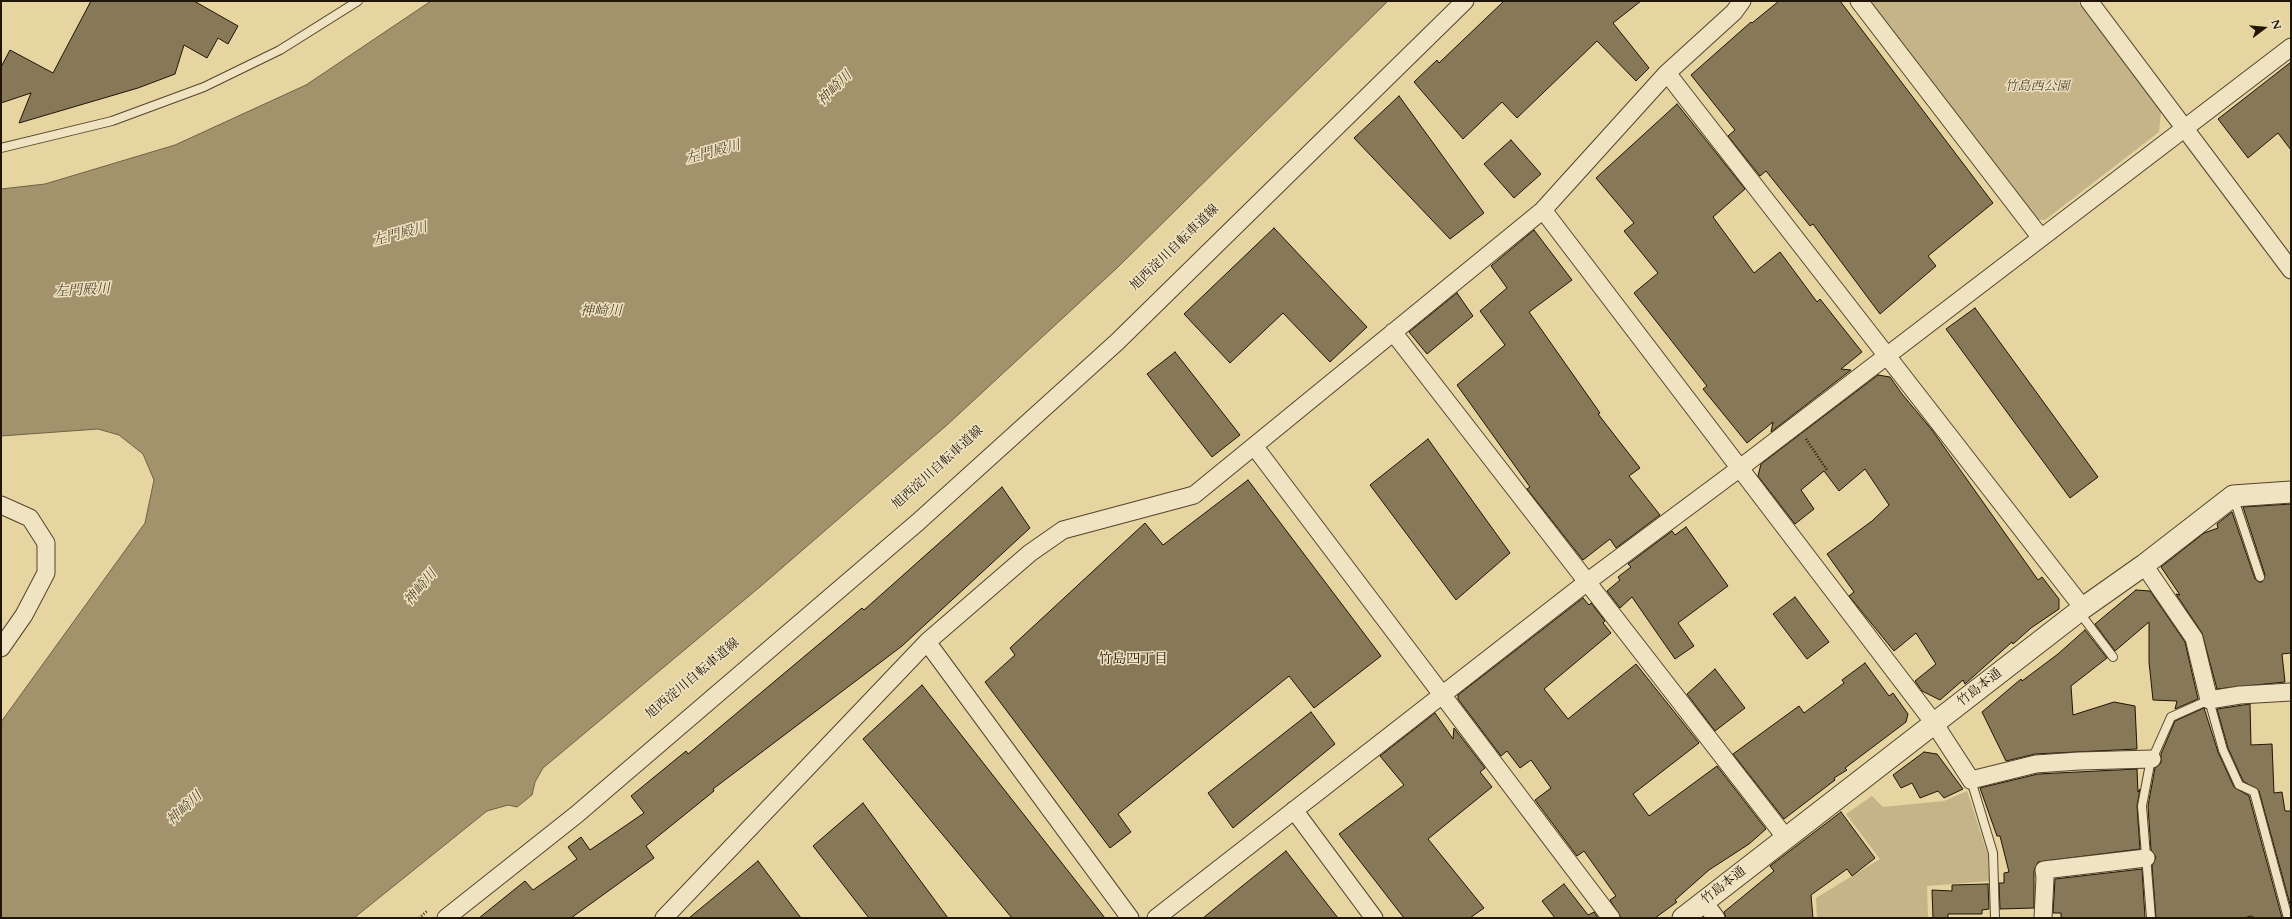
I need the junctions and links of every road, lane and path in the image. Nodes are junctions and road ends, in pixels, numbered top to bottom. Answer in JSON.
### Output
{"nodes":[{"id":1,"x":358,"y":1,"type":"edge"},
{"id":2,"x":1465,"y":1,"type":"edge"},
{"id":3,"x":1742,"y":1,"type":"edge"},
{"id":4,"x":1859,"y":1,"type":"edge"},
{"id":5,"x":2088,"y":1,"type":"edge"},
{"id":6,"x":2291,"y":47,"type":"edge"},
{"id":7,"x":1667,"y":73,"type":"junction"},
{"id":8,"x":2184,"y":128,"type":"junction"},
{"id":9,"x":1,"y":148,"type":"edge"},
{"id":10,"x":1543,"y":210,"type":"junction"},
{"id":11,"x":2041,"y":238,"type":"junction"},
{"id":12,"x":2291,"y":270,"type":"edge"},
{"id":13,"x":1393,"y":332,"type":"junction"},
{"id":14,"x":1887,"y":356,"type":"junction"},
{"id":15,"x":1797,"y":425,"type":"junction"},
{"id":16,"x":1254,"y":446,"type":"junction"},
{"id":17,"x":1740,"y":468,"type":"junction"},
{"id":18,"x":1826,"y":470,"type":"dead end"},
{"id":19,"x":2291,"y":492,"type":"edge"},
{"id":20,"x":2233,"y":496,"type":"junction"},
{"id":21,"x":1,"y":505,"type":"edge"},
{"id":22,"x":2144,"y":565,"type":"junction"},
{"id":23,"x":2260,"y":577,"type":"dead end"},
{"id":24,"x":1587,"y":582,"type":"junction"},
{"id":25,"x":2081,"y":610,"type":"junction"},
{"id":26,"x":927,"y":642,"type":"junction"},
{"id":27,"x":1,"y":648,"type":"edge"},
{"id":28,"x":2113,"y":657,"type":"dead end"},
{"id":29,"x":2291,"y":692,"type":"edge"},
{"id":30,"x":1443,"y":696,"type":"junction"},
{"id":31,"x":2209,"y":700,"type":"junction"},
{"id":32,"x":1934,"y":723,"type":"junction"},
{"id":33,"x":2152,"y":759,"type":"junction"},
{"id":34,"x":1971,"y":780,"type":"junction"},
{"id":35,"x":1294,"y":810,"type":"junction"},
{"id":36,"x":1786,"y":838,"type":"junction"},
{"id":37,"x":2146,"y":858,"type":"junction"},
{"id":38,"x":431,"y":908,"type":"dead end"},
{"id":39,"x":1710,"y":910,"type":"edge"},
{"id":40,"x":419,"y":918,"type":"edge"},
{"id":41,"x":446,"y":918,"type":"edge"},
{"id":42,"x":664,"y":918,"type":"edge"},
{"id":43,"x":1130,"y":918,"type":"edge"},
{"id":44,"x":1156,"y":918,"type":"edge"},
{"id":45,"x":1374,"y":918,"type":"edge"},
{"id":46,"x":1611,"y":918,"type":"edge"},
{"id":47,"x":1683,"y":918,"type":"edge"},
{"id":48,"x":1995,"y":918,"type":"edge"},
{"id":49,"x":2043,"y":918,"type":"edge"},
{"id":50,"x":2151,"y":918,"type":"edge"},
{"id":51,"x":2288,"y":918,"type":"edge"}],
"edges":[{"from":1,"to":9,"type":"lane"},
{"from":2,"to":41,"type":"street"},
{"from":3,"to":7,"type":"street"},
{"from":4,"to":11,"type":"street"},
{"from":5,"to":8,"type":"street"},
{"from":6,"to":8,"type":"street"},
{"from":7,"to":10,"type":"street"},
{"from":7,"to":14,"type":"street"},
{"from":8,"to":11,"type":"street"},
{"from":8,"to":12,"type":"street"},
{"from":10,"to":13,"type":"street"},
{"from":10,"to":17,"type":"street"},
{"from":11,"to":14,"type":"street"},
{"from":13,"to":16,"type":"street"},
{"from":13,"to":24,"type":"street"},
{"from":14,"to":15,"type":"street"},
{"from":14,"to":25,"type":"street"},
{"from":15,"to":17,"type":"street"},
{"from":15,"to":18,"type":"path"},
{"from":16,"to":26,"type":"street"},
{"from":16,"to":30,"type":"street"},
{"from":17,"to":24,"type":"street"},
{"from":17,"to":32,"type":"street"},
{"from":19,"to":20,"type":"street"},
{"from":20,"to":22,"type":"street","name":"竹島本通"},
{"from":20,"to":23,"type":"lane"},
{"from":21,"to":27,"type":"street"},
{"from":22,"to":25,"type":"street","name":"竹島本通"},
{"from":22,"to":31,"type":"street"},
{"from":24,"to":30,"type":"street"},
{"from":24,"to":36,"type":"street"},
{"from":25,"to":28,"type":"lane"},
{"from":25,"to":32,"type":"street","name":"竹島本通"},
{"from":26,"to":42,"type":"street"},
{"from":26,"to":43,"type":"street"},
{"from":29,"to":31,"type":"street"},
{"from":30,"to":35,"type":"street"},
{"from":30,"to":46,"type":"street"},
{"from":31,"to":33,"type":"lane"},
{"from":31,"to":51,"type":"lane"},
{"from":32,"to":34,"type":"street"},
{"from":32,"to":36,"type":"street","name":"竹島本通"},
{"from":33,"to":34,"type":"street"},
{"from":33,"to":37,"type":"lane"},
{"from":34,"to":48,"type":"lane"},
{"from":35,"to":44,"type":"street"},
{"from":35,"to":45,"type":"street"},
{"from":36,"to":39,"type":"street","name":"竹島本通"},
{"from":37,"to":49,"type":"street"},
{"from":37,"to":50,"type":"lane"},
{"from":38,"to":40,"type":"path"},
{"from":39,"to":47,"type":"street","name":"竹島本通"}]}
